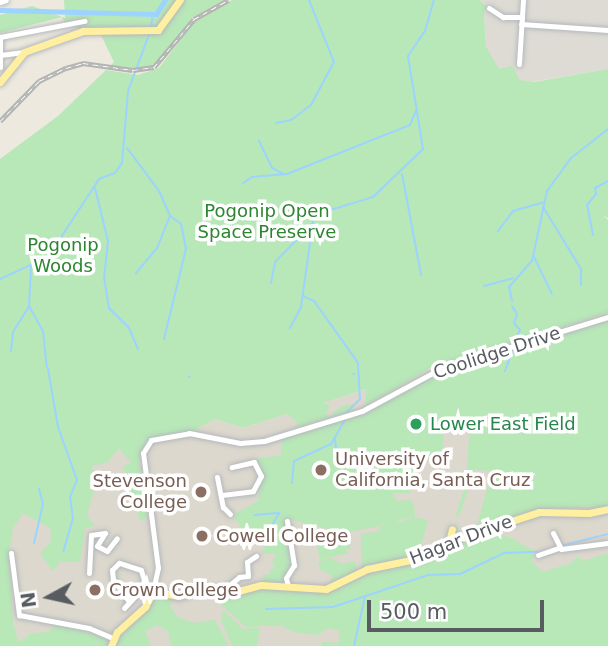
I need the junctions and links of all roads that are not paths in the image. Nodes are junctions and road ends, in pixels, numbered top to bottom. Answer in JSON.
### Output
{"nodes":[{"id":1,"x":6,"y":0,"type":"edge"},
{"id":2,"x":180,"y":0,"type":"edge"},
{"id":3,"x":523,"y":0,"type":"edge"},
{"id":4,"x":0,"y":2,"type":"edge"},
{"id":5,"x":489,"y":8,"type":"dead end"},
{"id":6,"x":83,"y":21,"type":"dead end"},
{"id":7,"x":521,"y":21,"type":"junction"},
{"id":8,"x":608,"y":30,"type":"edge"},
{"id":9,"x":0,"y":37,"type":"edge"},
{"id":10,"x":24,"y":52,"type":"junction"},
{"id":11,"x":1,"y":55,"type":"edge"},
{"id":12,"x":519,"y":64,"type":"dead end"},
{"id":13,"x":0,"y":67,"type":"edge"},
{"id":14,"x":0,"y":82,"type":"edge"},
{"id":15,"x":608,"y":317,"type":"edge"},
{"id":16,"x":232,"y":467,"type":"dead end"},
{"id":17,"x":218,"y":477,"type":"dead end"},
{"id":18,"x":222,"y":495,"type":"junction"},
{"id":19,"x":608,"y":509,"type":"edge"},
{"id":20,"x":230,"y":514,"type":"dead end"},
{"id":21,"x":287,"y":521,"type":"dead end"},
{"id":22,"x":553,"y":533,"type":"dead end"},
{"id":23,"x":117,"y":538,"type":"dead end"},
{"id":24,"x":608,"y":543,"type":"edge"},
{"id":25,"x":558,"y":548,"type":"junction"},
{"id":26,"x":11,"y":552,"type":"dead end"},
{"id":27,"x":538,"y":555,"type":"dead end"},
{"id":28,"x":256,"y":556,"type":"dead end"},
{"id":29,"x":89,"y":573,"type":"dead end"},
{"id":30,"x":288,"y":587,"type":"junction"},
{"id":31,"x":153,"y":591,"type":"junction"},
{"id":32,"x":222,"y":592,"type":"dead end"},
{"id":33,"x":127,"y":605,"type":"joint"},
{"id":34,"x":112,"y":642,"type":"edge"}],
"edges":[{"from":1,"to":4,"type":"street"},
{"from":2,"to":10,"type":"main road"},
{"from":3,"to":7,"type":"street"},
{"from":5,"to":7,"type":"street"},
{"from":6,"to":9,"type":"street"},
{"from":7,"to":8,"type":"street"},
{"from":7,"to":12,"type":"street"},
{"from":9,"to":11,"type":"street"},
{"from":10,"to":11,"type":"street"},
{"from":10,"to":14,"type":"main road"},
{"from":11,"to":13,"type":"street"},
{"from":15,"to":31,"type":"street","name":"Coolidge Drive"},
{"from":16,"to":18,"type":"street"},
{"from":17,"to":18,"type":"street"},
{"from":18,"to":20,"type":"street"},
{"from":19,"to":30,"type":"main road","name":"Hagar Drive"},
{"from":21,"to":30,"type":"street"},
{"from":22,"to":25,"type":"street"},
{"from":23,"to":29,"type":"street"},
{"from":24,"to":25,"type":"street"},
{"from":25,"to":27,"type":"street"},
{"from":26,"to":34,"type":"street"},
{"from":28,"to":32,"type":"street"},
{"from":30,"to":31,"type":"main road","name":"Hagar Drive"},
{"from":31,"to":34,"type":"main road"},
{"from":33,"to":33,"type":"street"}]}
